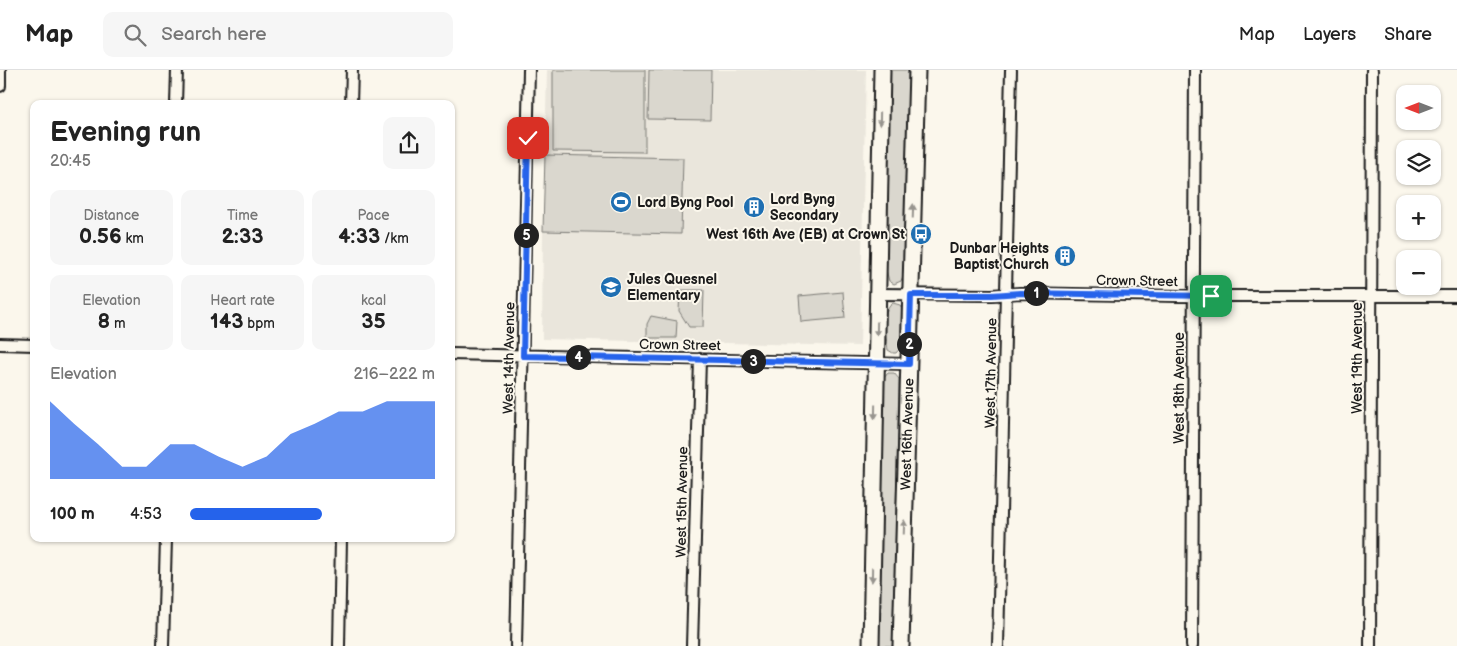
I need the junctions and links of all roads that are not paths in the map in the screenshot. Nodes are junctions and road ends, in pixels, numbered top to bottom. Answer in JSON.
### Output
{"nodes":[{"id":1,"x":0,"y":70,"type":"edge"},
{"id":2,"x":177,"y":70,"type":"edge"},
{"id":3,"x":352,"y":70,"type":"edge"},
{"id":4,"x":529,"y":70,"type":"edge"},
{"id":5,"x":882,"y":70,"type":"edge"},
{"id":6,"x":917,"y":70,"type":"edge"},
{"id":7,"x":1011,"y":70,"type":"edge"},
{"id":8,"x":1195,"y":70,"type":"edge"},
{"id":9,"x":1372,"y":70,"type":"edge"},
{"id":10,"x":0,"y":86,"type":"edge"},
{"id":11,"x":176,"y":100,"type":"edge"},
{"id":12,"x":351,"y":100,"type":"edge"},
{"id":13,"x":877,"y":294,"type":"junction"},
{"id":14,"x":1006,"y":294,"type":"junction"},
{"id":15,"x":911,"y":295,"type":"junction"},
{"id":16,"x":1371,"y":295,"type":"junction"},
{"id":17,"x":1194,"y":296,"type":"junction"},
{"id":18,"x":1457,"y":296,"type":"edge"},
{"id":19,"x":0,"y":344,"type":"edge"},
{"id":20,"x":30,"y":345,"type":"edge"},
{"id":21,"x":455,"y":354,"type":"edge"},
{"id":22,"x":523,"y":356,"type":"junction"},
{"id":23,"x":700,"y":359,"type":"junction"},
{"id":24,"x":876,"y":364,"type":"junction"},
{"id":25,"x":909,"y":364,"type":"junction"},
{"id":26,"x":166,"y":542,"type":"edge"},
{"id":27,"x":341,"y":542,"type":"edge"},
{"id":28,"x":164,"y":646,"type":"edge"},
{"id":29,"x":339,"y":646,"type":"edge"},
{"id":30,"x":516,"y":646,"type":"edge"},
{"id":31,"x":692,"y":646,"type":"edge"},
{"id":32,"x":871,"y":646,"type":"edge"},
{"id":33,"x":901,"y":646,"type":"edge"},
{"id":34,"x":998,"y":646,"type":"edge"},
{"id":35,"x":1192,"y":646,"type":"edge"},
{"id":36,"x":1370,"y":646,"type":"edge"}],
"edges":[{"from":1,"to":10,"type":"street"},
{"from":2,"to":11,"type":"street"},
{"from":3,"to":12,"type":"street"},
{"from":4,"to":22,"type":"street","name":"West 14th Avenue"},
{"from":5,"to":13,"type":"main road","one_way":true},
{"from":15,"to":6,"type":"main road","name":"West 16th Avenue","one_way":true},
{"from":7,"to":14,"type":"street","name":"West 17th Avenue"},
{"from":8,"to":17,"type":"street","name":"West 18th Avenue"},
{"from":9,"to":16,"type":"street","name":"West 19th Avenue"},
{"from":13,"to":15,"type":"street","name":"Crown Street"},
{"from":13,"to":24,"type":"main road","one_way":true},
{"from":14,"to":15,"type":"street","name":"Crown Street"},
{"from":14,"to":17,"type":"street","name":"Crown Street"},
{"from":14,"to":34,"type":"street","name":"West 17th Avenue"},
{"from":15,"to":25,"type":"main road","name":"West 16th Avenue"},
{"from":16,"to":17,"type":"street","name":"Crown Street"},
{"from":16,"to":18,"type":"street","name":"Crown Street"},
{"from":16,"to":36,"type":"street","name":"West 19th Avenue"},
{"from":17,"to":35,"type":"street","name":"West 18th Avenue"},
{"from":19,"to":20,"type":"street"},
{"from":21,"to":22,"type":"street","name":"Crown Street"},
{"from":22,"to":23,"type":"street","name":"Crown Street"},
{"from":22,"to":30,"type":"street","name":"West 14th Avenue"},
{"from":23,"to":24,"type":"street","name":"Crown Street"},
{"from":23,"to":31,"type":"street","name":"West 15th Avenue"},
{"from":24,"to":25,"type":"street","name":"Crown Street"},
{"from":24,"to":32,"type":"main road","one_way":true},
{"from":33,"to":25,"type":"main road","name":"West 16th Avenue","one_way":true},
{"from":26,"to":28,"type":"street"},
{"from":27,"to":29,"type":"street"}]}
